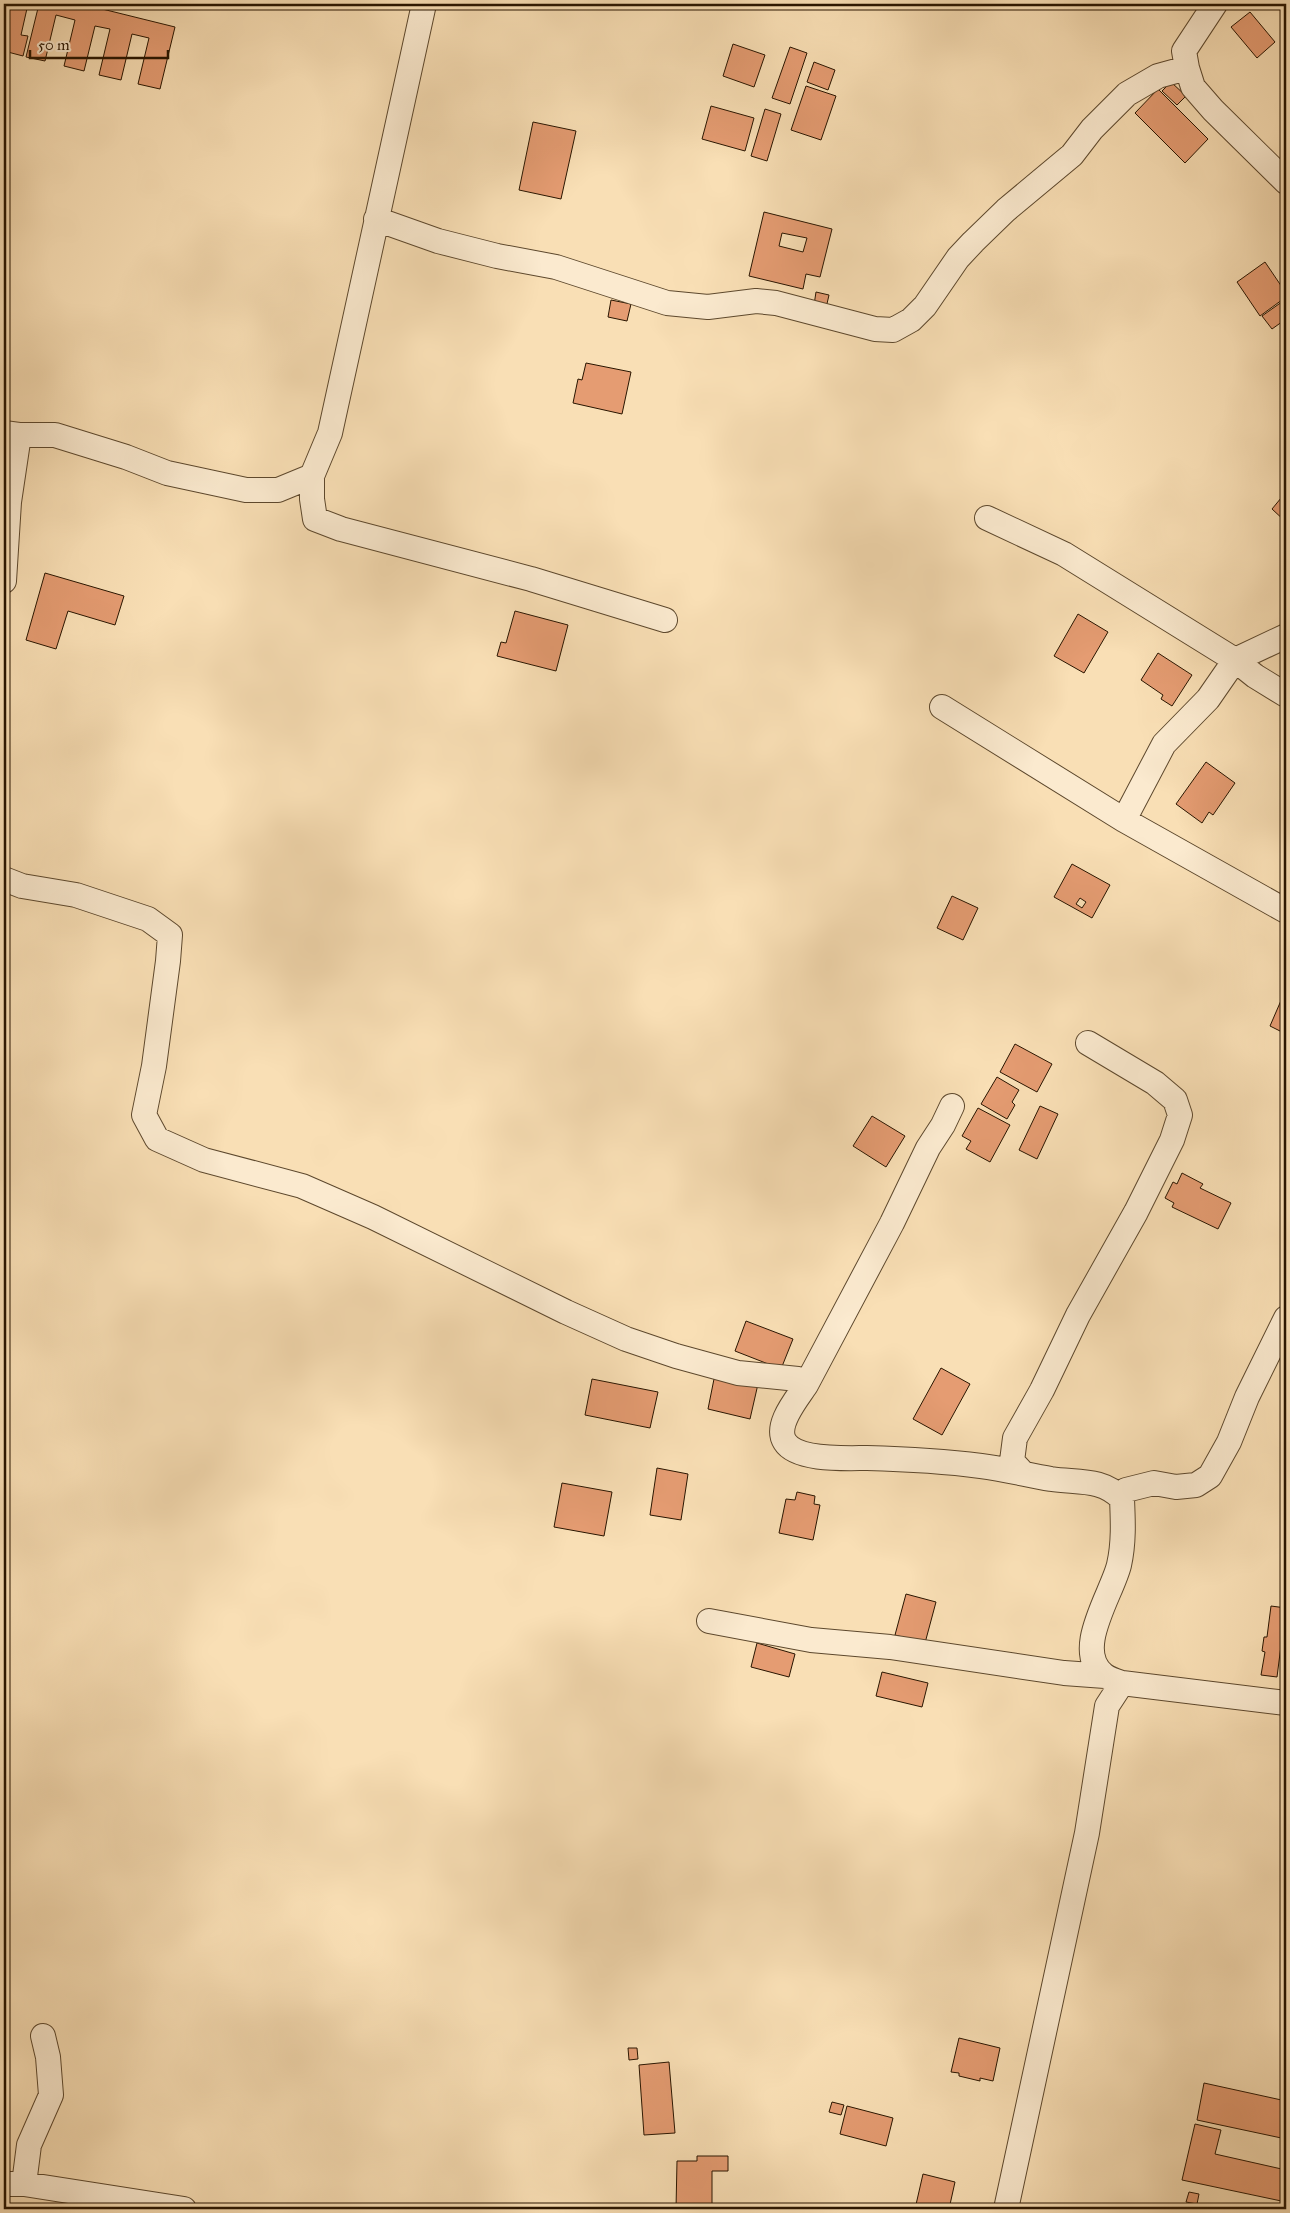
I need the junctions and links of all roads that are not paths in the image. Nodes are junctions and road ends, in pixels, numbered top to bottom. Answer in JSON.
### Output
{"nodes":[{"id":1,"x":424,"y":4,"type":"edge"},
{"id":2,"x":1215,"y":4,"type":"edge"},
{"id":3,"x":1186,"y":68,"type":"junction"},
{"id":4,"x":1286,"y":182,"type":"edge"},
{"id":5,"x":376,"y":219,"type":"junction"},
{"id":6,"x":12,"y":434,"type":"edge"},
{"id":7,"x":312,"y":476,"type":"junction"},
{"id":8,"x":986,"y":518,"type":"dead end"},
{"id":9,"x":4,"y":581,"type":"edge"},
{"id":10,"x":665,"y":620,"type":"dead end"},
{"id":11,"x":1286,"y":636,"type":"edge"},
{"id":12,"x":1235,"y":660,"type":"junction"},
{"id":13,"x":1286,"y":696,"type":"edge"},
{"id":14,"x":942,"y":707,"type":"dead end"},
{"id":15,"x":1124,"y":820,"type":"junction"},
{"id":16,"x":4,"y":879,"type":"edge"},
{"id":17,"x":1286,"y":911,"type":"edge"},
{"id":18,"x":1088,"y":1043,"type":"dead end"},
{"id":19,"x":952,"y":1106,"type":"dead end"},
{"id":20,"x":1286,"y":1318,"type":"edge"},
{"id":21,"x":806,"y":1385,"type":"junction"},
{"id":22,"x":1023,"y":1474,"type":"junction"},
{"id":23,"x":1122,"y":1499,"type":"junction"},
{"id":24,"x":709,"y":1621,"type":"dead end"},
{"id":25,"x":1114,"y":1680,"type":"junction"},
{"id":26,"x":1286,"y":1703,"type":"edge"},
{"id":27,"x":43,"y":2036,"type":"dead end"},
{"id":28,"x":14,"y":2184,"type":"edge"},
{"id":29,"x":184,"y":2209,"type":"edge"},
{"id":30,"x":1006,"y":2209,"type":"edge"}],
"edges":[{"from":1,"to":5,"type":"street"},
{"from":2,"to":3,"type":"street"},
{"from":3,"to":4,"type":"street"},
{"from":3,"to":5,"type":"street"},
{"from":5,"to":7,"type":"street"},
{"from":6,"to":7,"type":"street"},
{"from":6,"to":9,"type":"street"},
{"from":7,"to":10,"type":"street"},
{"from":8,"to":12,"type":"street"},
{"from":11,"to":12,"type":"street"},
{"from":12,"to":13,"type":"street"},
{"from":12,"to":15,"type":"street"},
{"from":14,"to":15,"type":"street"},
{"from":15,"to":17,"type":"street"},
{"from":16,"to":21,"type":"street"},
{"from":18,"to":22,"type":"street"},
{"from":19,"to":21,"type":"street"},
{"from":20,"to":23,"type":"street"},
{"from":21,"to":22,"type":"street"},
{"from":22,"to":23,"type":"street"},
{"from":23,"to":25,"type":"street"},
{"from":24,"to":25,"type":"street"},
{"from":25,"to":26,"type":"street"},
{"from":25,"to":30,"type":"street"},
{"from":27,"to":28,"type":"street"},
{"from":28,"to":29,"type":"street"}]}
